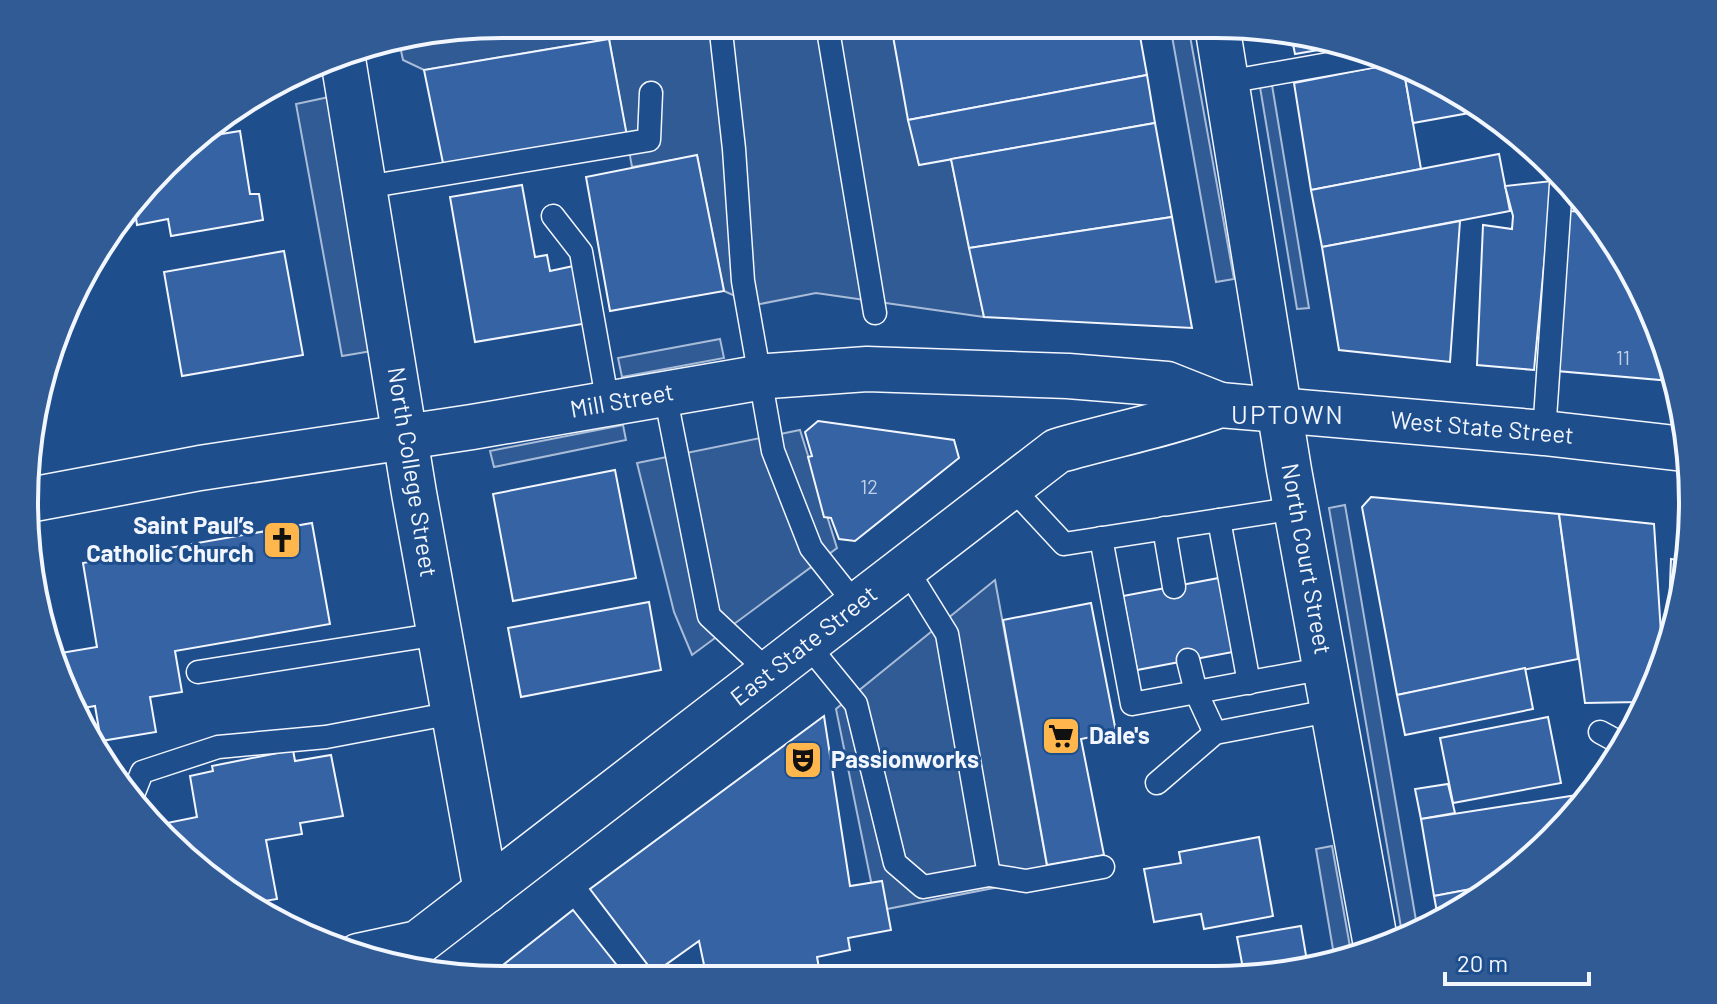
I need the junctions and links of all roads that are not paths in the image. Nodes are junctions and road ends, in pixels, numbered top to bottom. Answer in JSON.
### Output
{"nodes":[{"id":1,"x":722,"y":38,"type":"edge"},
{"id":2,"x":829,"y":38,"type":"edge"},
{"id":3,"x":1219,"y":38,"type":"edge"},
{"id":4,"x":1353,"y":60,"type":"edge"},
{"id":5,"x":344,"y":66,"type":"edge"},
{"id":6,"x":1227,"y":82,"type":"junction"},
{"id":7,"x":651,"y":93,"type":"dead end"},
{"id":8,"x":366,"y":187,"type":"junction"},
{"id":9,"x":1560,"y":192,"type":"edge"},
{"id":10,"x":553,"y":216,"type":"dead end"},
{"id":11,"x":875,"y":313,"type":"dead end"},
{"id":12,"x":758,"y":378,"type":"junction"},
{"id":13,"x":665,"y":394,"type":"junction"},
{"id":14,"x":608,"y":404,"type":"junction"},
{"id":15,"x":1220,"y":405,"type":"junction"},
{"id":16,"x":1280,"y":409,"type":"junction"},
{"id":17,"x":1544,"y":433,"type":"junction"},
{"id":18,"x":407,"y":437,"type":"junction"},
{"id":19,"x":1676,"y":448,"type":"edge"},
{"id":20,"x":1011,"y":487,"type":"junction"},
{"id":21,"x":38,"y":498,"type":"edge"},
{"id":22,"x":1297,"y":508,"type":"junction"},
{"id":23,"x":1219,"y":520,"type":"junction"},
{"id":24,"x":1164,"y":528,"type":"junction"},
{"id":25,"x":1101,"y":538,"type":"junction"},
{"id":26,"x":906,"y":568,"type":"junction"},
{"id":27,"x":1174,"y":587,"type":"dead end"},
{"id":28,"x":857,"y":606,"type":"junction"},
{"id":29,"x":439,"y":634,"type":"junction"},
{"id":30,"x":807,"y":644,"type":"junction"},
{"id":31,"x":1188,"y":660,"type":"dead end"},
{"id":32,"x":1326,"y":668,"type":"junction"},
{"id":33,"x":198,"y":672,"type":"dead end"},
{"id":34,"x":770,"y":673,"type":"junction"},
{"id":35,"x":1249,"y":683,"type":"junction"},
{"id":36,"x":1196,"y":692,"type":"junction"},
{"id":37,"x":1334,"y":710,"type":"junction"},
{"id":38,"x":453,"y":713,"type":"junction"},
{"id":39,"x":1600,"y":732,"type":"dead end"},
{"id":40,"x":1215,"y":733,"type":"junction"},
{"id":41,"x":1614,"y":739,"type":"edge"},
{"id":42,"x":1157,"y":783,"type":"dead end"},
{"id":43,"x":136,"y":787,"type":"edge"},
{"id":44,"x":1103,"y":867,"type":"dead end"},
{"id":45,"x":989,"y":875,"type":"junction"},
{"id":46,"x":486,"y":891,"type":"junction"},
{"id":47,"x":1375,"y":937,"type":"edge"},
{"id":48,"x":384,"y":950,"type":"edge"}],
"edges":[{"from":1,"to":12,"type":"lane"},
{"from":2,"to":11,"type":"lane"},
{"from":3,"to":6,"type":"street","name":"North Court Street"},
{"from":4,"to":6,"type":"lane"},
{"from":5,"to":8,"type":"street","name":"North College Street"},
{"from":6,"to":16,"type":"street","name":"North Court Street"},
{"from":7,"to":8,"type":"lane"},
{"from":8,"to":18,"type":"street","name":"North College Street"},
{"from":9,"to":17,"type":"lane"},
{"from":10,"to":14,"type":"lane"},
{"from":12,"to":13,"type":"street","name":"Mill Street"},
{"from":12,"to":15,"type":"street","name":"Mill Street"},
{"from":12,"to":28,"type":"lane"},
{"from":13,"to":14,"type":"street","name":"Mill Street"},
{"from":13,"to":34,"type":"lane"},
{"from":14,"to":18,"type":"street","name":"Mill Street"},
{"from":15,"to":16,"type":"street","name":"East State Street"},
{"from":15,"to":20,"type":"street","name":"East State Street"},
{"from":16,"to":17,"type":"street","name":"West State Street"},
{"from":16,"to":22,"type":"street","name":"North Court Street"},
{"from":17,"to":19,"type":"street","name":"West State Street"},
{"from":18,"to":21,"type":"street","name":"Mill Street"},
{"from":18,"to":29,"type":"street","name":"North College Street"},
{"from":20,"to":25,"type":"lane"},
{"from":20,"to":26,"type":"street","name":"East State Street"},
{"from":22,"to":23,"type":"lane"},
{"from":22,"to":32,"type":"street","name":"North Court Street"},
{"from":23,"to":24,"type":"lane"},
{"from":23,"to":35,"type":"lane"},
{"from":24,"to":25,"type":"lane"},
{"from":24,"to":27,"type":"lane"},
{"from":25,"to":36,"type":"lane"},
{"from":26,"to":28,"type":"street","name":"East State Street"},
{"from":26,"to":45,"type":"lane"},
{"from":28,"to":30,"type":"street","name":"East State Street"},
{"from":29,"to":33,"type":"lane"},
{"from":29,"to":38,"type":"street","name":"North College Street"},
{"from":30,"to":34,"type":"street","name":"East State Street"},
{"from":30,"to":45,"type":"lane"},
{"from":31,"to":36,"type":"lane"},
{"from":32,"to":35,"type":"lane"},
{"from":32,"to":37,"type":"street","name":"North Court Street"},
{"from":34,"to":46,"type":"street","name":"East State Street"},
{"from":35,"to":36,"type":"lane"},
{"from":36,"to":40,"type":"lane"},
{"from":37,"to":40,"type":"lane"},
{"from":37,"to":47,"type":"street","name":"North Court Street"},
{"from":38,"to":43,"type":"lane"},
{"from":38,"to":46,"type":"street","name":"North College Street"},
{"from":39,"to":41,"type":"lane"},
{"from":40,"to":42,"type":"lane"},
{"from":44,"to":45,"type":"lane"},
{"from":46,"to":48,"type":"street","name":"East State Street"}]}
